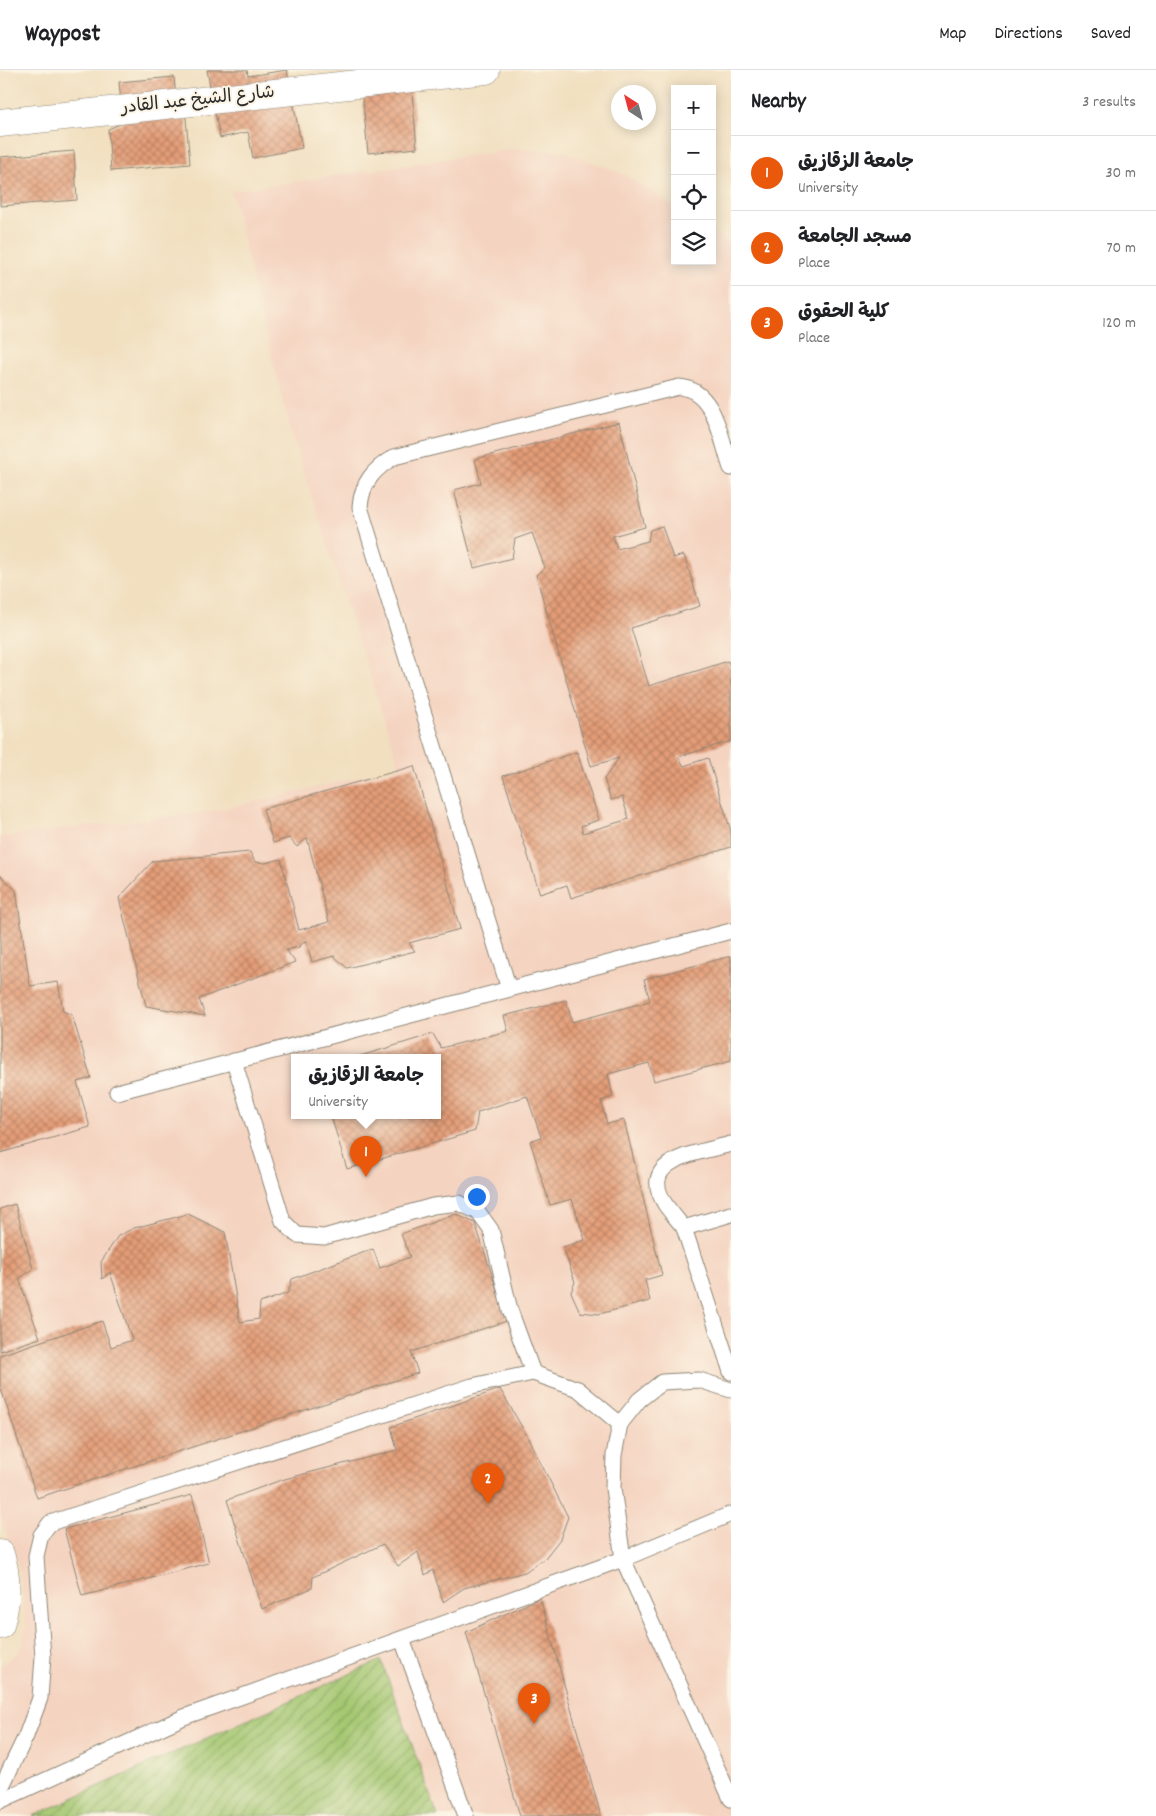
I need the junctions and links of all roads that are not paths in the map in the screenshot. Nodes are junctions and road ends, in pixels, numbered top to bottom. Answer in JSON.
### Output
{"nodes":[{"id":1,"x":486,"y":70,"type":"edge"},
{"id":2,"x":0,"y":123,"type":"edge"},
{"id":3,"x":731,"y":468,"type":"edge"},
{"id":4,"x":731,"y":931,"type":"edge"},
{"id":5,"x":509,"y":989,"type":"junction"},
{"id":6,"x":234,"y":1061,"type":"junction"},
{"id":7,"x":117,"y":1092,"type":"dead end"},
{"id":8,"x":731,"y":1144,"type":"edge"},
{"id":9,"x":731,"y":1214,"type":"edge"},
{"id":10,"x":684,"y":1228,"type":"junction"},
{"id":11,"x":731,"y":1372,"type":"edge"},
{"id":12,"x":533,"y":1373,"type":"junction"},
{"id":13,"x":731,"y":1390,"type":"edge"},
{"id":14,"x":620,"y":1424,"type":"junction"},
{"id":15,"x":731,"y":1514,"type":"edge"},
{"id":16,"x":0,"y":1554,"type":"edge"},
{"id":17,"x":624,"y":1559,"type":"junction"},
{"id":18,"x":0,"y":1625,"type":"edge"},
{"id":19,"x":402,"y":1639,"type":"junction"},
{"id":20,"x":0,"y":1790,"type":"edge"},
{"id":21,"x":731,"y":1799,"type":"edge"},
{"id":22,"x":0,"y":1801,"type":"edge"},
{"id":23,"x":466,"y":1816,"type":"edge"}],
"edges":[{"from":1,"to":2,"type":"street","name":"شارع الشيخ عبد القادر"},
{"from":3,"to":5,"type":"lane"},
{"from":4,"to":5,"type":"lane"},
{"from":5,"to":6,"type":"lane"},
{"from":6,"to":7,"type":"lane"},
{"from":6,"to":12,"type":"lane"},
{"from":8,"to":10,"type":"lane"},
{"from":9,"to":10,"type":"lane"},
{"from":10,"to":11,"type":"lane"},
{"from":12,"to":14,"type":"lane"},
{"from":12,"to":20,"type":"lane"},
{"from":13,"to":14,"type":"lane"},
{"from":14,"to":17,"type":"lane"},
{"from":15,"to":17,"type":"lane"},
{"from":16,"to":18,"type":"street"},
{"from":17,"to":19,"type":"lane"},
{"from":17,"to":21,"type":"lane"},
{"from":19,"to":22,"type":"lane"},
{"from":19,"to":23,"type":"lane"}]}
